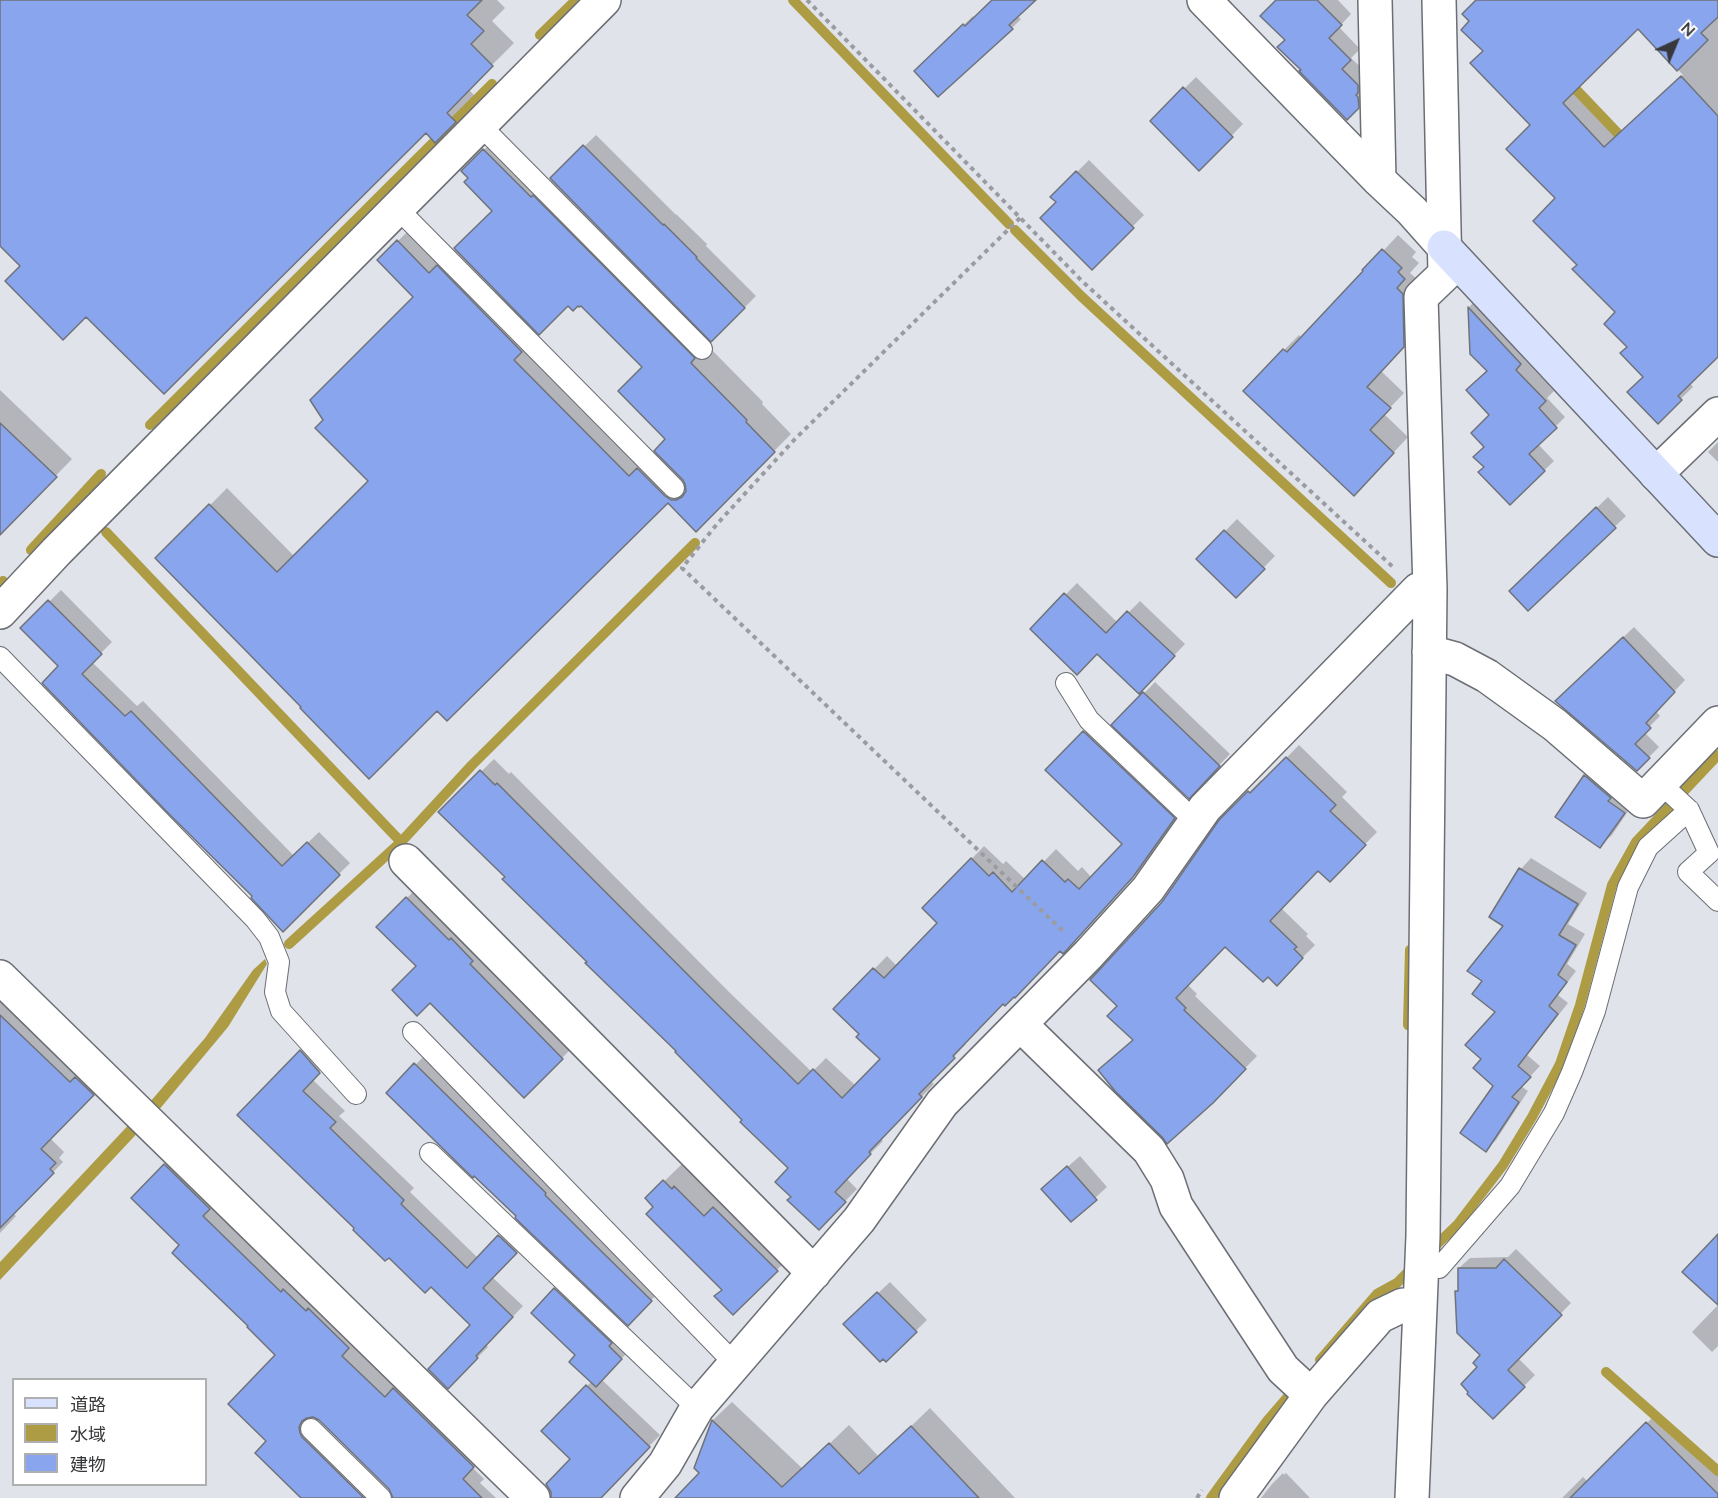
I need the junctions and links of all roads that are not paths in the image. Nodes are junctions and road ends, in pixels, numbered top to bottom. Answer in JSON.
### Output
{"nodes":[{"id":1,"x":604,"y":0,"type":"edge"},
{"id":2,"x":1204,"y":0,"type":"edge"},
{"id":3,"x":1375,"y":0,"type":"edge"},
{"id":4,"x":1439,"y":0,"type":"edge"},
{"id":5,"x":480,"y":125,"type":"junction"},
{"id":6,"x":1379,"y":180,"type":"junction"},
{"id":7,"x":397,"y":208,"type":"junction"},
{"id":8,"x":1444,"y":247,"type":"junction"},
{"id":9,"x":702,"y":349,"type":"dead end"},
{"id":10,"x":1718,"y":414,"type":"edge"},
{"id":11,"x":1656,"y":474,"type":"junction"},
{"id":12,"x":674,"y":488,"type":"dead end"},
{"id":13,"x":1718,"y":540,"type":"edge"},
{"id":14,"x":1424,"y":590,"type":"junction"},
{"id":15,"x":0,"y":612,"type":"edge"},
{"id":16,"x":1429,"y":652,"type":"junction"},
{"id":17,"x":0,"y":657,"type":"edge"},
{"id":18,"x":1066,"y":683,"type":"dead end"},
{"id":19,"x":1718,"y":723,"type":"edge"},
{"id":20,"x":1663,"y":785,"type":"junction"},
{"id":21,"x":1686,"y":808,"type":"junction"},
{"id":22,"x":1196,"y":822,"type":"junction"},
{"id":23,"x":406,"y":861,"type":"dead end"},
{"id":24,"x":1718,"y":902,"type":"edge"},
{"id":25,"x":0,"y":977,"type":"edge"},
{"id":26,"x":1020,"y":1024,"type":"junction"},
{"id":27,"x":412,"y":1032,"type":"dead end"},
{"id":28,"x":356,"y":1094,"type":"dead end"},
{"id":29,"x":430,"y":1153,"type":"dead end"},
{"id":30,"x":1430,"y":1272,"type":"junction"},
{"id":31,"x":814,"y":1274,"type":"junction"},
{"id":32,"x":1420,"y":1309,"type":"junction"},
{"id":33,"x":735,"y":1364,"type":"junction"},
{"id":34,"x":1303,"y":1388,"type":"junction"},
{"id":35,"x":698,"y":1408,"type":"junction"},
{"id":36,"x":311,"y":1429,"type":"dead end"},
{"id":37,"x":381,"y":1498,"type":"edge"},
{"id":38,"x":533,"y":1498,"type":"edge"},
{"id":39,"x":637,"y":1498,"type":"edge"},
{"id":40,"x":1236,"y":1498,"type":"edge"},
{"id":41,"x":1412,"y":1498,"type":"edge"}],
"edges":[{"from":1,"to":5,"type":"street"},
{"from":2,"to":6,"type":"street"},
{"from":3,"to":6,"type":"street"},
{"from":4,"to":8,"type":"street"},
{"from":5,"to":7,"type":"street"},
{"from":5,"to":9,"type":"lane"},
{"from":6,"to":8,"type":"street"},
{"from":7,"to":12,"type":"lane"},
{"from":7,"to":15,"type":"street"},
{"from":8,"to":11,"type":"street"},
{"from":8,"to":14,"type":"street"},
{"from":10,"to":11,"type":"street"},
{"from":11,"to":13,"type":"street"},
{"from":14,"to":16,"type":"street"},
{"from":14,"to":22,"type":"street"},
{"from":16,"to":20,"type":"street"},
{"from":16,"to":30,"type":"street"},
{"from":17,"to":28,"type":"lane"},
{"from":18,"to":22,"type":"lane"},
{"from":19,"to":20,"type":"street"},
{"from":20,"to":21,"type":"lane"},
{"from":21,"to":24,"type":"lane"},
{"from":21,"to":30,"type":"lane"},
{"from":22,"to":26,"type":"street"},
{"from":23,"to":31,"type":"street"},
{"from":25,"to":38,"type":"street"},
{"from":26,"to":31,"type":"street"},
{"from":26,"to":34,"type":"street"},
{"from":27,"to":33,"type":"lane"},
{"from":29,"to":35,"type":"lane"},
{"from":30,"to":32,"type":"street"},
{"from":31,"to":33,"type":"street"},
{"from":32,"to":34,"type":"street"},
{"from":32,"to":41,"type":"street"},
{"from":33,"to":35,"type":"street"},
{"from":34,"to":40,"type":"street"},
{"from":35,"to":39,"type":"street"},
{"from":36,"to":37,"type":"lane"}]}
